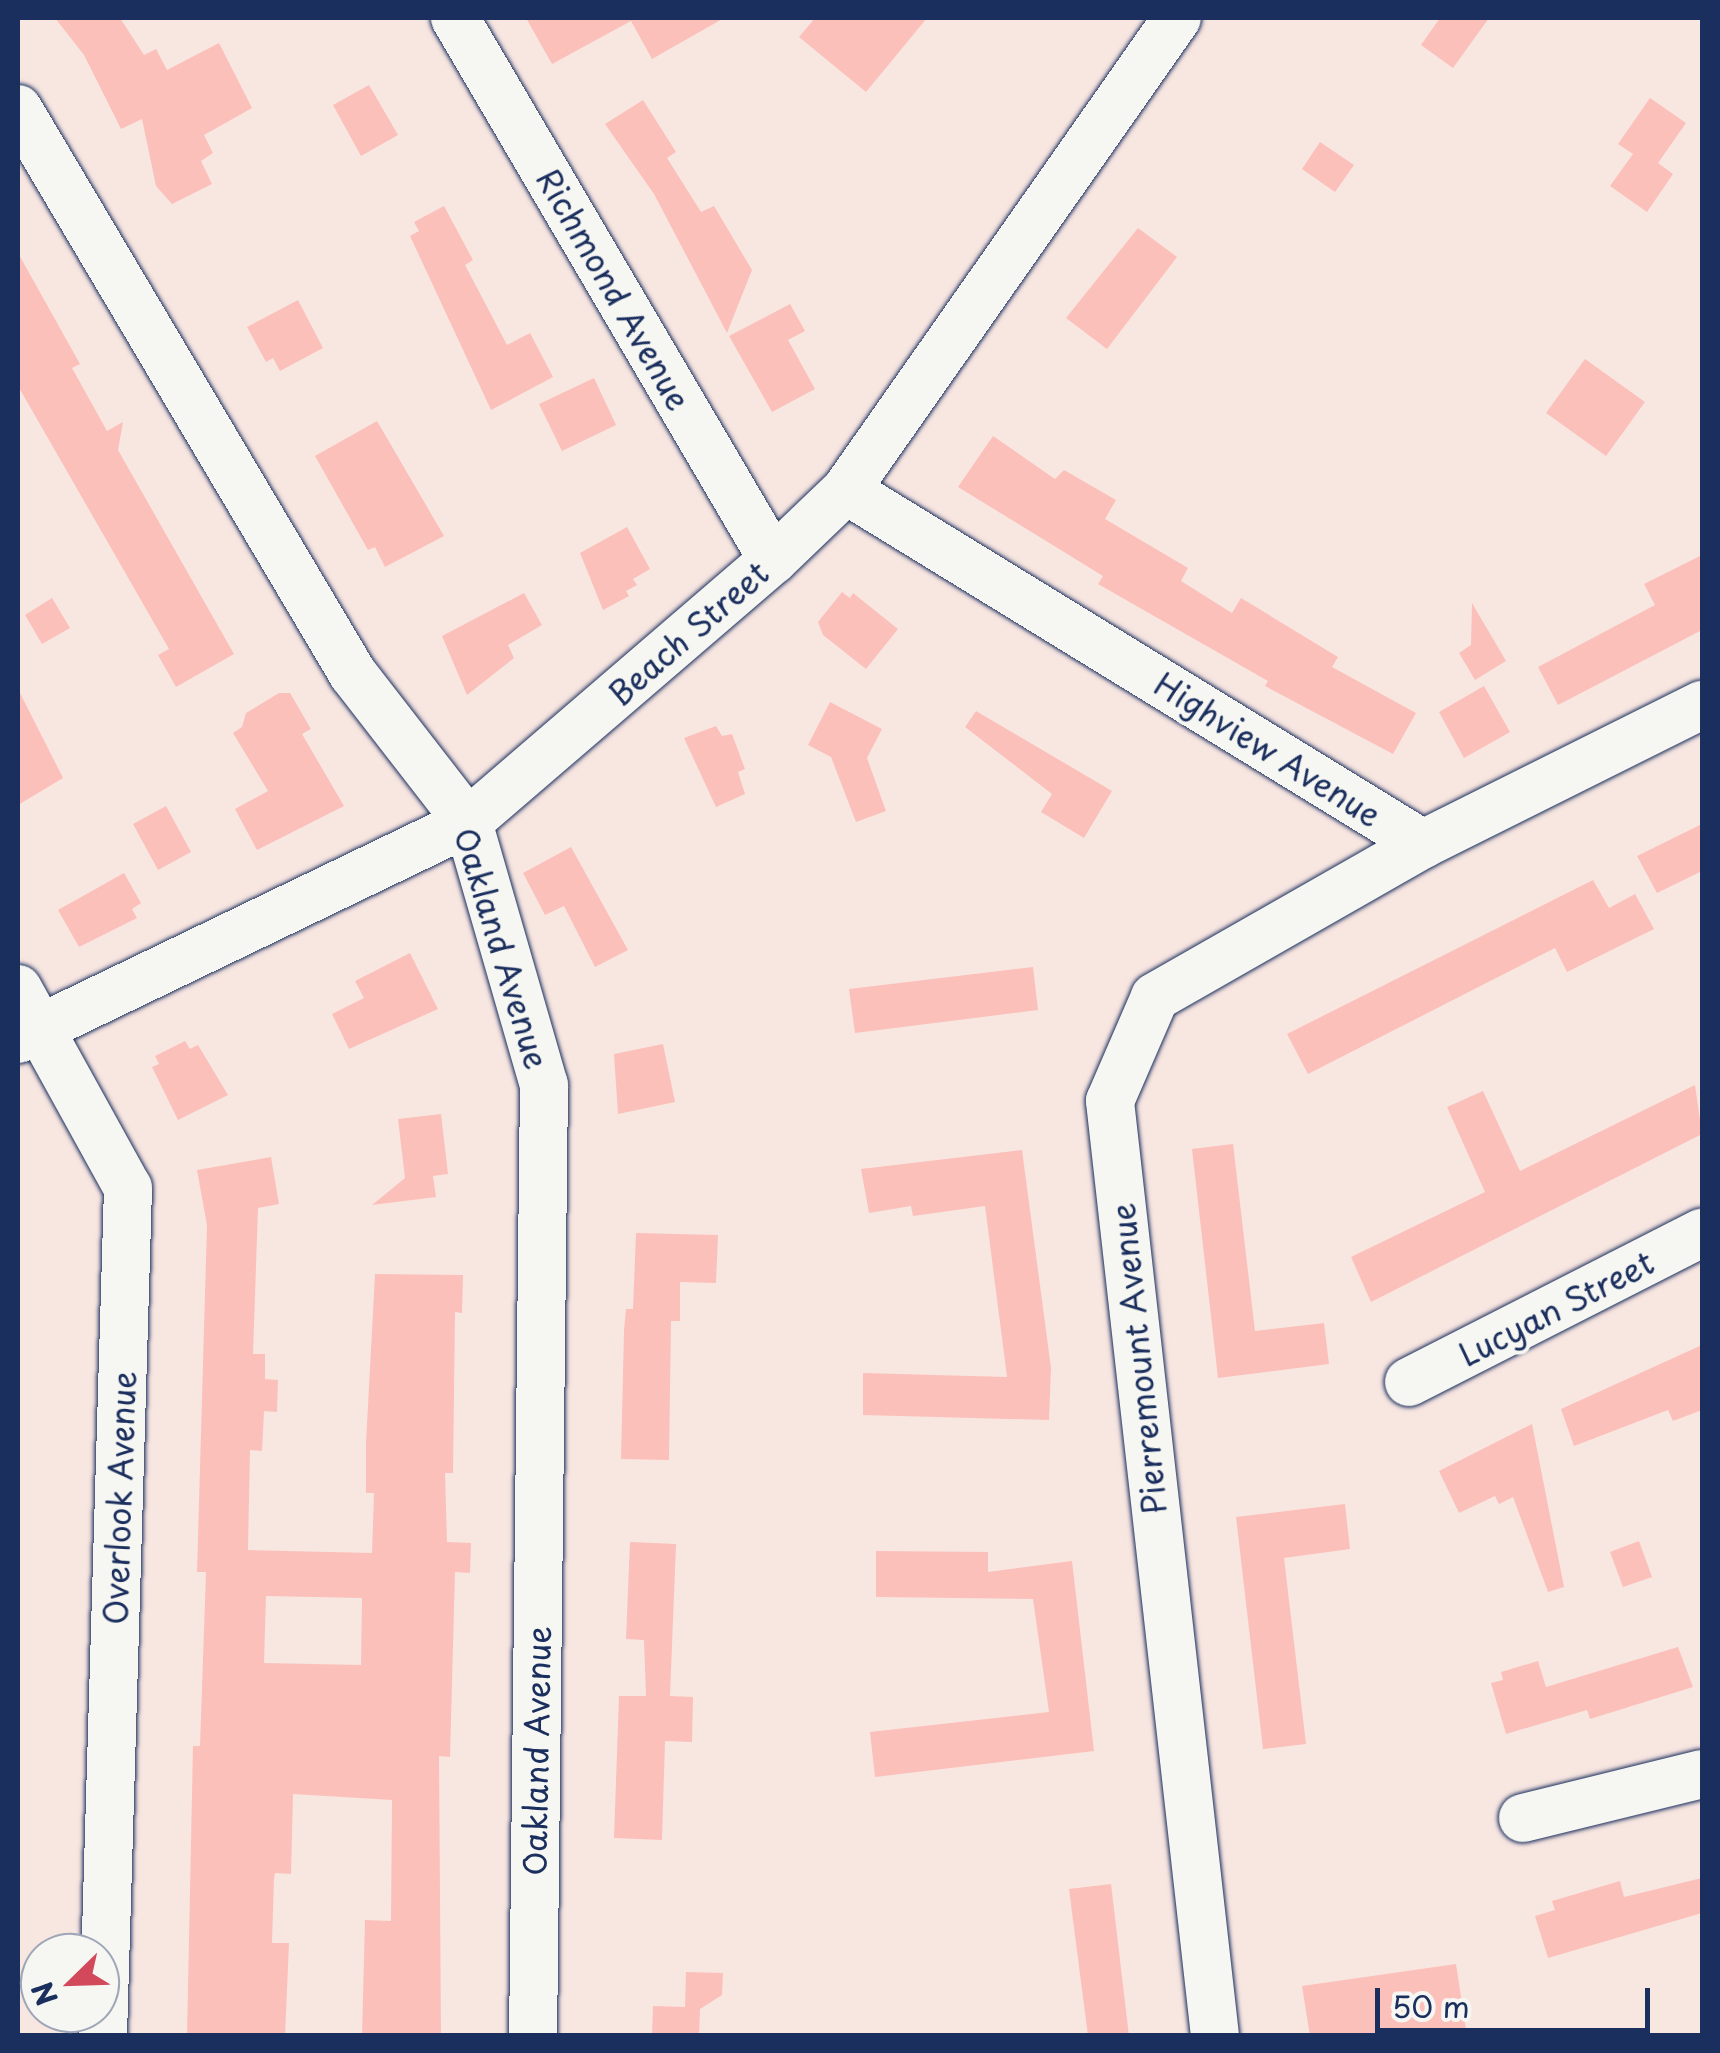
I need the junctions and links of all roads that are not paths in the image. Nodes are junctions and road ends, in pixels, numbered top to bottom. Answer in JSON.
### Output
{"nodes":[{"id":1,"x":455,"y":18,"type":"edge"},
{"id":2,"x":1177,"y":18,"type":"edge"},
{"id":3,"x":18,"y":109,"type":"edge"},
{"id":4,"x":846,"y":490,"type":"junction"},
{"id":5,"x":774,"y":560,"type":"junction"},
{"id":6,"x":1702,"y":705,"type":"edge"},
{"id":7,"x":468,"y":822,"type":"junction"},
{"id":8,"x":1422,"y":844,"type":"junction"},
{"id":9,"x":24,"y":1018,"type":"edge"},
{"id":10,"x":1702,"y":1233,"type":"edge"},
{"id":11,"x":1409,"y":1382,"type":"dead end"},
{"id":12,"x":1702,"y":1774,"type":"edge"},
{"id":13,"x":1523,"y":1818,"type":"dead end"},
{"id":14,"x":104,"y":2036,"type":"edge"},
{"id":15,"x":533,"y":2036,"type":"edge"},
{"id":16,"x":1215,"y":2036,"type":"edge"}],
"edges":[{"from":1,"to":5,"type":"street","name":"Richmond Avenue"},
{"from":2,"to":4,"type":"street","name":"Beach Street"},
{"from":3,"to":7,"type":"street","name":"Oakland Avenue"},
{"from":4,"to":5,"type":"street","name":"Beach Street"},
{"from":4,"to":8,"type":"street","name":"Highview Avenue"},
{"from":5,"to":7,"type":"street","name":"Beach Street"},
{"from":6,"to":8,"type":"street"},
{"from":7,"to":9,"type":"street","name":"Beach Street"},
{"from":7,"to":15,"type":"street","name":"Oakland Avenue"},
{"from":8,"to":16,"type":"street","name":"Pierremount Avenue"},
{"from":9,"to":14,"type":"street","name":"Overlook Avenue"},
{"from":10,"to":11,"type":"street","name":"Lucyan Street"},
{"from":12,"to":13,"type":"street"}]}
